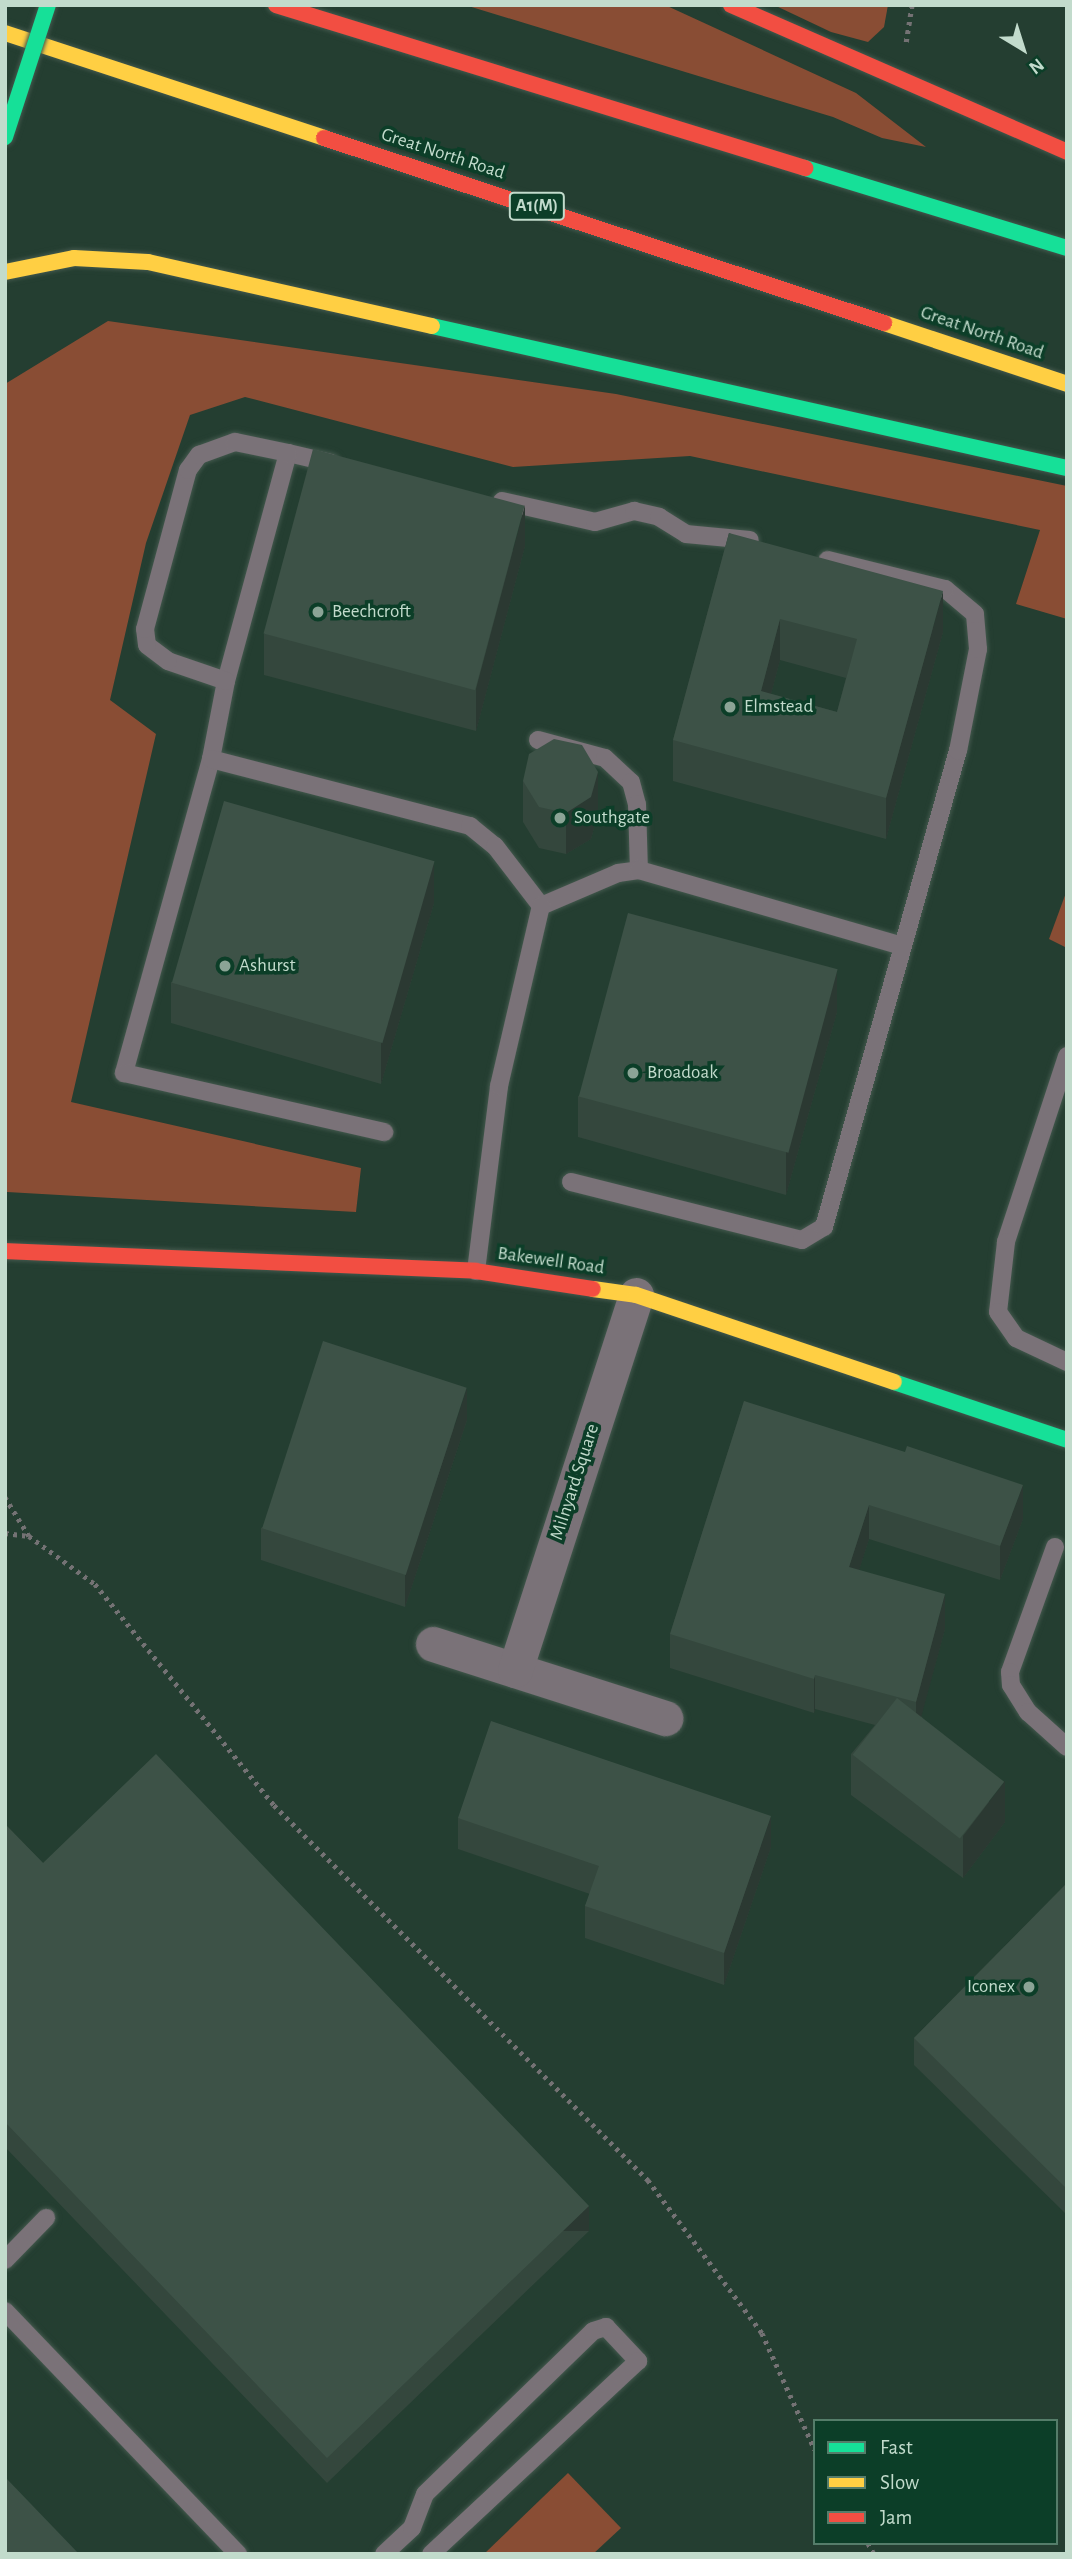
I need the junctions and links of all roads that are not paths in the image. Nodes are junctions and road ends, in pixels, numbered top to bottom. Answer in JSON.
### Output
{"nodes":[{"id":1,"x":48,"y":5,"type":"edge"},
{"id":2,"x":276,"y":5,"type":"edge"},
{"id":3,"x":731,"y":5,"type":"edge"},
{"id":4,"x":5,"y":33,"type":"edge"},
{"id":5,"x":5,"y":137,"type":"edge"},
{"id":6,"x":1067,"y":152,"type":"edge"},
{"id":7,"x":1067,"y":248,"type":"edge"},
{"id":8,"x":5,"y":272,"type":"edge"},
{"id":9,"x":1067,"y":384,"type":"edge"},
{"id":10,"x":288,"y":453,"type":"junction"},
{"id":11,"x":354,"y":468,"type":"edge"},
{"id":12,"x":1067,"y":468,"type":"edge"},
{"id":13,"x":488,"y":498,"type":"edge"},
{"id":14,"x":775,"y":547,"type":"edge"},
{"id":15,"x":814,"y":556,"type":"edge"},
{"id":16,"x":226,"y":681,"type":"junction"},
{"id":17,"x":538,"y":740,"type":"dead end"},
{"id":18,"x":211,"y":759,"type":"junction"},
{"id":19,"x":639,"y":870,"type":"junction"},
{"id":20,"x":541,"y":906,"type":"junction"},
{"id":21,"x":902,"y":946,"type":"junction"},
{"id":22,"x":1067,"y":1056,"type":"edge"},
{"id":23,"x":384,"y":1132,"type":"dead end"},
{"id":24,"x":571,"y":1182,"type":"dead end"},
{"id":25,"x":5,"y":1251,"type":"edge"},
{"id":26,"x":476,"y":1271,"type":"junction"},
{"id":27,"x":636,"y":1295,"type":"junction"},
{"id":28,"x":1067,"y":1362,"type":"edge"},
{"id":29,"x":1067,"y":1440,"type":"edge"},
{"id":30,"x":1055,"y":1546,"type":"dead end"},
{"id":31,"x":433,"y":1644,"type":"dead end"},
{"id":32,"x":515,"y":1670,"type":"junction"},
{"id":33,"x":665,"y":1718,"type":"dead end"},
{"id":34,"x":1067,"y":1747,"type":"edge"},
{"id":35,"x":46,"y":2218,"type":"dead end"},
{"id":36,"x":5,"y":2260,"type":"edge"},
{"id":37,"x":5,"y":2311,"type":"edge"},
{"id":38,"x":238,"y":2554,"type":"edge"},
{"id":39,"x":384,"y":2554,"type":"edge"},
{"id":40,"x":431,"y":2554,"type":"edge"}],
"edges":[{"from":1,"to":5,"type":"main road","bridge":true},
{"from":2,"to":7,"type":"main road"},
{"from":3,"to":6,"type":"main road"},
{"from":4,"to":9,"type":"main road","name":"Great North Road","number":"A1(M)"},
{"from":8,"to":12,"type":"main road"},
{"from":10,"to":11,"type":"lane"},
{"from":10,"to":16,"type":"lane"},
{"from":10,"to":16,"type":"lane"},
{"from":13,"to":14,"type":"lane"},
{"from":15,"to":21,"type":"lane"},
{"from":16,"to":18,"type":"lane"},
{"from":17,"to":19,"type":"lane"},
{"from":18,"to":20,"type":"lane"},
{"from":18,"to":23,"type":"lane"},
{"from":19,"to":20,"type":"lane"},
{"from":19,"to":21,"type":"lane"},
{"from":20,"to":26,"type":"lane"},
{"from":21,"to":24,"type":"lane"},
{"from":22,"to":28,"type":"lane"},
{"from":25,"to":26,"type":"main road","name":"Bakewell Road"},
{"from":26,"to":27,"type":"main road","name":"Bakewell Road"},
{"from":27,"to":29,"type":"main road","name":"Bakewell Road"},
{"from":27,"to":32,"type":"street","name":"Milnyard Square"},
{"from":30,"to":34,"type":"lane"},
{"from":31,"to":32,"type":"street"},
{"from":32,"to":33,"type":"street"},
{"from":35,"to":36,"type":"lane"},
{"from":37,"to":38,"type":"lane"},
{"from":39,"to":40,"type":"lane"}]}
